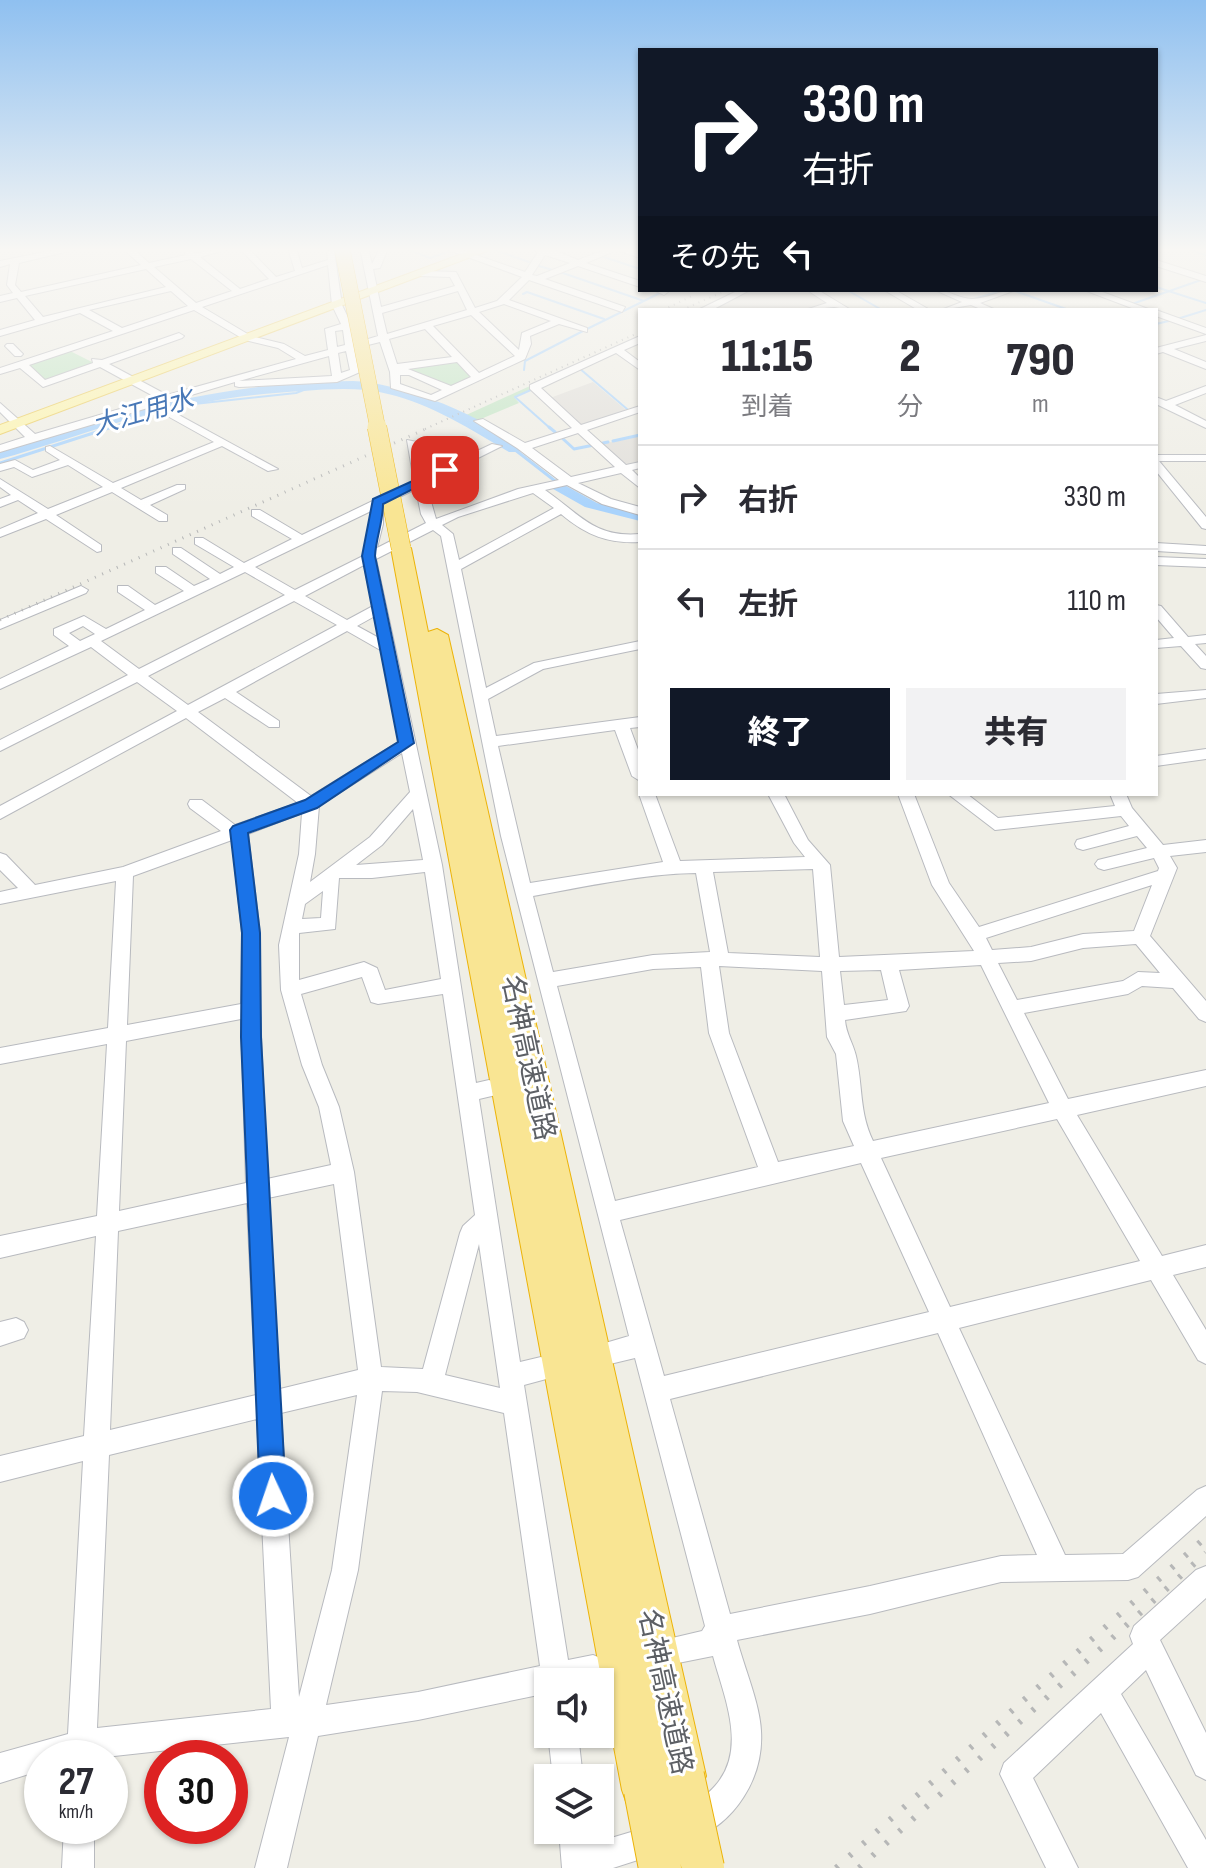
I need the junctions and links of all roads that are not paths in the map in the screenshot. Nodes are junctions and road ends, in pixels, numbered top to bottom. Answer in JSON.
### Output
{"nodes":[{"id":1,"x":71,"y":335,"type":"edge"},
{"id":2,"x":113,"y":335,"type":"edge"},
{"id":3,"x":177,"y":335,"type":"edge"},
{"id":4,"x":243,"y":335,"type":"edge"},
{"id":5,"x":256,"y":335,"type":"edge"},
{"id":6,"x":331,"y":335,"type":"edge"},
{"id":7,"x":348,"y":335,"type":"edge"},
{"id":8,"x":360,"y":335,"type":"edge"},
{"id":9,"x":372,"y":335,"type":"edge"},
{"id":10,"x":390,"y":335,"type":"edge"},
{"id":11,"x":437,"y":335,"type":"edge"},
{"id":12,"x":498,"y":335,"type":"edge"},
{"id":13,"x":525,"y":335,"type":"edge"},
{"id":14,"x":383,"y":337,"type":"junction"},
{"id":15,"x":248,"y":338,"type":"junction"},
{"id":16,"x":1206,"y":338,"type":"edge"},
{"id":17,"x":638,"y":340,"type":"edge"},
{"id":18,"x":86,"y":344,"type":"junction"},
{"id":19,"x":349,"y":347,"type":"junction"},
{"id":20,"x":72,"y":349,"type":"junction"},
{"id":21,"x":617,"y":349,"type":"junction"},
{"id":22,"x":1160,"y":350,"type":"edge"},
{"id":23,"x":334,"y":352,"type":"junction"},
{"id":24,"x":18,"y":353,"type":"junction"},
{"id":25,"x":521,"y":357,"type":"junction"},
{"id":26,"x":0,"y":359,"type":"edge"},
{"id":27,"x":461,"y":359,"type":"junction"},
{"id":28,"x":304,"y":360,"type":"junction"},
{"id":29,"x":102,"y":364,"type":"junction"},
{"id":30,"x":638,"y":365,"type":"edge"},
{"id":31,"x":1206,"y":366,"type":"edge"},
{"id":32,"x":394,"y":370,"type":"junction"},
{"id":33,"x":0,"y":371,"type":"edge"},
{"id":34,"x":337,"y":377,"type":"junction"},
{"id":35,"x":478,"y":378,"type":"junction"},
{"id":36,"x":136,"y":380,"type":"junction"},
{"id":37,"x":200,"y":388,"type":"junction"},
{"id":38,"x":1206,"y":389,"type":"edge"},
{"id":39,"x":451,"y":390,"type":"junction"},
{"id":40,"x":164,"y":397,"type":"junction"},
{"id":41,"x":1161,"y":402,"type":"edge"},
{"id":42,"x":0,"y":406,"type":"edge"},
{"id":43,"x":638,"y":410,"type":"edge"},
{"id":44,"x":166,"y":411,"type":"dead end"},
{"id":45,"x":479,"y":421,"type":"dead end"},
{"id":46,"x":19,"y":423,"type":"junction"},
{"id":47,"x":1206,"y":425,"type":"edge"},
{"id":48,"x":581,"y":429,"type":"junction"},
{"id":49,"x":0,"y":430,"type":"edge"},
{"id":50,"x":32,"y":438,"type":"junction"},
{"id":51,"x":223,"y":442,"type":"junction"},
{"id":52,"x":411,"y":442,"type":"dead end"},
{"id":53,"x":496,"y":446,"type":"dead end"},
{"id":54,"x":524,"y":447,"type":"junction"},
{"id":55,"x":0,"y":449,"type":"edge"},
{"id":56,"x":50,"y":449,"type":"dead end"},
{"id":57,"x":1158,"y":458,"type":"edge"},
{"id":58,"x":1177,"y":458,"type":"junction"},
{"id":59,"x":1206,"y":458,"type":"edge"},
{"id":60,"x":68,"y":461,"type":"junction"},
{"id":61,"x":638,"y":465,"type":"edge"},
{"id":62,"x":1158,"y":466,"type":"edge"},
{"id":63,"x":0,"y":468,"type":"edge"},
{"id":64,"x":625,"y":468,"type":"junction"},
{"id":65,"x":272,"y":469,"type":"dead end"},
{"id":66,"x":1206,"y":473,"type":"edge"},
{"id":67,"x":420,"y":482,"type":"junction"},
{"id":68,"x":564,"y":482,"type":"junction"},
{"id":69,"x":638,"y":482,"type":"edge"},
{"id":70,"x":112,"y":487,"type":"junction"},
{"id":71,"x":181,"y":487,"type":"dead end"},
{"id":72,"x":540,"y":487,"type":"junction"},
{"id":73,"x":7,"y":489,"type":"edge"},
{"id":74,"x":377,"y":502,"type":"junction"},
{"id":75,"x":0,"y":503,"type":"edge"},
{"id":76,"x":141,"y":504,"type":"junction"},
{"id":77,"x":562,"y":509,"type":"junction"},
{"id":78,"x":638,"y":511,"type":"edge"},
{"id":79,"x":256,"y":513,"type":"dead end"},
{"id":80,"x":46,"y":514,"type":"junction"},
{"id":81,"x":163,"y":518,"type":"dead end"},
{"id":82,"x":1206,"y":525,"type":"edge"},
{"id":83,"x":0,"y":533,"type":"edge"},
{"id":84,"x":1158,"y":534,"type":"edge"},
{"id":85,"x":417,"y":538,"type":"junction"},
{"id":86,"x":638,"y":538,"type":"edge"},
{"id":87,"x":302,"y":540,"type":"junction"},
{"id":88,"x":199,"y":541,"type":"dead end"},
{"id":89,"x":1158,"y":547,"type":"edge"},
{"id":90,"x":97,"y":548,"type":"dead end"},
{"id":91,"x":1180,"y":548,"type":"junction"},
{"id":92,"x":1206,"y":550,"type":"edge"},
{"id":93,"x":177,"y":551,"type":"dead end"},
{"id":94,"x":369,"y":556,"type":"junction"},
{"id":95,"x":1158,"y":561,"type":"edge"},
{"id":96,"x":1206,"y":563,"type":"edge"},
{"id":97,"x":455,"y":567,"type":"junction"},
{"id":98,"x":245,"y":568,"type":"junction"},
{"id":99,"x":161,"y":570,"type":"dead end"},
{"id":100,"x":220,"y":580,"type":"junction"},
{"id":101,"x":123,"y":589,"type":"dead end"},
{"id":102,"x":81,"y":590,"type":"dead end"},
{"id":103,"x":194,"y":592,"type":"junction"},
{"id":104,"x":293,"y":595,"type":"junction"},
{"id":105,"x":379,"y":608,"type":"junction"},
{"id":106,"x":155,"y":611,"type":"junction"},
{"id":107,"x":1158,"y":611,"type":"edge"},
{"id":108,"x":0,"y":625,"type":"edge"},
{"id":109,"x":344,"y":625,"type":"junction"},
{"id":110,"x":1206,"y":639,"type":"edge"},
{"id":111,"x":92,"y":641,"type":"junction"},
{"id":112,"x":1185,"y":641,"type":"junction"},
{"id":113,"x":1158,"y":644,"type":"edge"},
{"id":114,"x":638,"y":645,"type":"edge"},
{"id":115,"x":386,"y":648,"type":"junction"},
{"id":116,"x":1206,"y":665,"type":"edge"},
{"id":117,"x":136,"y":675,"type":"junction"},
{"id":118,"x":0,"y":685,"type":"edge"},
{"id":119,"x":225,"y":691,"type":"junction"},
{"id":120,"x":1206,"y":694,"type":"edge"},
{"id":121,"x":480,"y":697,"type":"junction"},
{"id":122,"x":1158,"y":699,"type":"edge"},
{"id":123,"x":188,"y":711,"type":"junction"},
{"id":124,"x":638,"y":722,"type":"edge"},
{"id":125,"x":274,"y":724,"type":"dead end"},
{"id":126,"x":621,"y":725,"type":"junction"},
{"id":127,"x":490,"y":742,"type":"junction"},
{"id":128,"x":407,"y":743,"type":"junction"},
{"id":129,"x":0,"y":746,"type":"edge"},
{"id":130,"x":1206,"y":754,"type":"edge"},
{"id":131,"x":1158,"y":761,"type":"edge"},
{"id":132,"x":638,"y":771,"type":"edge"},
{"id":133,"x":648,"y":796,"type":"edge"},
{"id":134,"x":777,"y":796,"type":"edge"},
{"id":135,"x":907,"y":796,"type":"edge"},
{"id":136,"x":959,"y":796,"type":"edge"},
{"id":137,"x":423,"y":797,"type":"junction"},
{"id":138,"x":1121,"y":802,"type":"edge"},
{"id":139,"x":196,"y":804,"type":"dead end"},
{"id":140,"x":311,"y":804,"type":"junction"},
{"id":141,"x":0,"y":813,"type":"edge"},
{"id":142,"x":1141,"y":829,"type":"junction"},
{"id":143,"x":236,"y":831,"type":"junction"},
{"id":144,"x":1083,"y":844,"type":"dead end"},
{"id":145,"x":1206,"y":846,"type":"edge"},
{"id":146,"x":1159,"y":851,"type":"junction"},
{"id":147,"x":0,"y":859,"type":"edge"},
{"id":148,"x":816,"y":863,"type":"junction"},
{"id":149,"x":1104,"y":864,"type":"dead end"},
{"id":150,"x":433,"y":865,"type":"junction"},
{"id":151,"x":704,"y":868,"type":"junction"},
{"id":152,"x":675,"y":870,"type":"junction"},
{"id":153,"x":125,"y":873,"type":"junction"},
{"id":154,"x":333,"y":873,"type":"junction"},
{"id":155,"x":1165,"y":875,"type":"junction"},
{"id":156,"x":523,"y":891,"type":"junction"},
{"id":157,"x":32,"y":892,"type":"junction"},
{"id":158,"x":297,"y":901,"type":"junction"},
{"id":159,"x":1,"y":903,"type":"edge"},
{"id":160,"x":292,"y":927,"type":"junction"},
{"id":161,"x":975,"y":935,"type":"junction"},
{"id":162,"x":1140,"y":937,"type":"junction"},
{"id":163,"x":986,"y":956,"type":"junction"},
{"id":164,"x":715,"y":959,"type":"junction"},
{"id":165,"x":888,"y":963,"type":"junction"},
{"id":166,"x":829,"y":964,"type":"junction"},
{"id":167,"x":547,"y":980,"type":"junction"},
{"id":168,"x":1178,"y":981,"type":"junction"},
{"id":169,"x":450,"y":985,"type":"junction"},
{"id":170,"x":290,"y":990,"type":"junction"},
{"id":171,"x":1012,"y":1008,"type":"junction"},
{"id":172,"x":250,"y":1010,"type":"junction"},
{"id":173,"x":1205,"y":1013,"type":"edge"},
{"id":174,"x":834,"y":1014,"type":"junction"},
{"id":175,"x":117,"y":1034,"type":"junction"},
{"id":176,"x":0,"y":1056,"type":"edge"},
{"id":177,"x":570,"y":1074,"type":"junction"},
{"id":178,"x":546,"y":1078,"type":"dead end"},
{"id":179,"x":1206,"y":1078,"type":"edge"},
{"id":180,"x":489,"y":1089,"type":"dead end"},
{"id":181,"x":467,"y":1093,"type":"junction"},
{"id":182,"x":1062,"y":1109,"type":"junction"},
{"id":183,"x":866,"y":1152,"type":"junction"},
{"id":184,"x":343,"y":1172,"type":"junction"},
{"id":185,"x":771,"y":1173,"type":"junction"},
{"id":186,"x":257,"y":1191,"type":"junction"},
{"id":187,"x":607,"y":1213,"type":"junction"},
{"id":188,"x":486,"y":1220,"type":"junction"},
{"id":189,"x":107,"y":1222,"type":"junction"},
{"id":190,"x":0,"y":1247,"type":"edge"},
{"id":191,"x":1206,"y":1256,"type":"edge"},
{"id":192,"x":1156,"y":1268,"type":"junction"},
{"id":193,"x":945,"y":1320,"type":"junction"},
{"id":194,"x":642,"y":1345,"type":"junction"},
{"id":195,"x":610,"y":1352,"type":"dead end"},
{"id":196,"x":1206,"y":1352,"type":"edge"},
{"id":197,"x":541,"y":1369,"type":"dead end"},
{"id":198,"x":371,"y":1379,"type":"junction"},
{"id":199,"x":431,"y":1383,"type":"junction"},
{"id":200,"x":513,"y":1388,"type":"junction"},
{"id":201,"x":654,"y":1391,"type":"junction"},
{"id":202,"x":268,"y":1402,"type":"junction"},
{"id":203,"x":96,"y":1446,"type":"junction"},
{"id":204,"x":0,"y":1469,"type":"edge"},
{"id":205,"x":1206,"y":1499,"type":"edge"},
{"id":206,"x":1056,"y":1566,"type":"junction"},
{"id":207,"x":1206,"y":1580,"type":"edge"},
{"id":208,"x":719,"y":1630,"type":"junction"},
{"id":209,"x":678,"y":1649,"type":"dead end"},
{"id":210,"x":1148,"y":1649,"type":"junction"},
{"id":211,"x":555,"y":1668,"type":"edge"},
{"id":212,"x":534,"y":1684,"type":"edge"},
{"id":213,"x":1104,"y":1691,"type":"junction"},
{"id":214,"x":296,"y":1722,"type":"junction"},
{"id":215,"x":83,"y":1740,"type":"edge"},
{"id":216,"x":128,"y":1745,"type":"edge"},
{"id":217,"x":24,"y":1763,"type":"edge"},
{"id":218,"x":1206,"y":1765,"type":"edge"},
{"id":219,"x":0,"y":1768,"type":"edge"},
{"id":220,"x":664,"y":1783,"type":"junction"},
{"id":221,"x":79,"y":1844,"type":"edge"},
{"id":222,"x":576,"y":1844,"type":"edge"},
{"id":223,"x":578,"y":1866,"type":"edge"},
{"id":224,"x":78,"y":1868,"type":"edge"},
{"id":225,"x":271,"y":1868,"type":"edge"},
{"id":226,"x":660,"y":1868,"type":"edge"},
{"id":227,"x":703,"y":1868,"type":"edge"},
{"id":228,"x":1062,"y":1868,"type":"edge"},
{"id":229,"x":1205,"y":1868,"type":"edge"}],
"edges":[{"from":1,"to":18,"type":"street"},
{"from":2,"to":18,"type":"street"},
{"from":3,"to":29,"type":"street"},
{"from":4,"to":15,"type":"street"},
{"from":5,"to":15,"type":"main road"},
{"from":6,"to":23,"type":"street"},
{"from":7,"to":19,"type":"street"},
{"from":8,"to":85,"type":"highway","name":"名神高速道路","bridge":true},
{"from":9,"to":85,"type":"highway","name":"名神高速道路"},
{"from":10,"to":14,"type":"street"},
{"from":11,"to":27,"type":"street"},
{"from":12,"to":25,"type":"street"},
{"from":13,"to":25,"type":"street"},
{"from":14,"to":19,"type":"street"},
{"from":14,"to":32,"type":"street"},
{"from":15,"to":28,"type":"street"},
{"from":15,"to":36,"type":"main road"},
{"from":16,"to":22,"type":"street"},
{"from":17,"to":21,"type":"street"},
{"from":18,"to":20,"type":"street"},
{"from":19,"to":23,"type":"street"},
{"from":19,"to":34,"type":"street"},
{"from":20,"to":24,"type":"street"},
{"from":20,"to":29,"type":"street"},
{"from":21,"to":30,"type":"street"},
{"from":21,"to":48,"type":"street"},
{"from":22,"to":31,"type":"street"},
{"from":23,"to":28,"type":"street"},
{"from":23,"to":34,"type":"street"},
{"from":24,"to":26,"type":"street"},
{"from":24,"to":29,"type":"street"},
{"from":24,"to":33,"type":"street"},
{"from":25,"to":35,"type":"street"},
{"from":27,"to":32,"type":"street"},
{"from":27,"to":35,"type":"street"},
{"from":28,"to":37,"type":"street"},
{"from":29,"to":36,"type":"street"},
{"from":32,"to":39,"type":"street"},
{"from":32,"to":39,"type":"street"},
{"from":34,"to":37,"type":"street"},
{"from":35,"to":39,"type":"street"},
{"from":36,"to":40,"type":"street"},
{"from":36,"to":46,"type":"main road"},
{"from":37,"to":40,"type":"street"},
{"from":38,"to":41,"type":"street"},
{"from":40,"to":50,"type":"street"},
{"from":41,"to":47,"type":"street"},
{"from":42,"to":46,"type":"street"},
{"from":43,"to":48,"type":"street"},
{"from":44,"to":51,"type":"street"},
{"from":45,"to":54,"type":"street"},
{"from":46,"to":49,"type":"main road"},
{"from":46,"to":50,"type":"street"},
{"from":48,"to":54,"type":"street"},
{"from":48,"to":64,"type":"street"},
{"from":50,"to":55,"type":"street"},
{"from":51,"to":65,"type":"street"},
{"from":51,"to":70,"type":"street"},
{"from":52,"to":67,"type":"street"},
{"from":53,"to":67,"type":"street"},
{"from":54,"to":68,"type":"street"},
{"from":56,"to":60,"type":"street"},
{"from":57,"to":58,"type":"street"},
{"from":58,"to":59,"type":"street"},
{"from":58,"to":66,"type":"street"},
{"from":60,"to":63,"type":"street"},
{"from":60,"to":70,"type":"street"},
{"from":61,"to":64,"type":"street"},
{"from":62,"to":82,"type":"street"},
{"from":64,"to":68,"type":"street"},
{"from":64,"to":69,"type":"street"},
{"from":67,"to":74,"type":"street"},
{"from":67,"to":85,"type":"street"},
{"from":68,"to":72,"type":"street"},
{"from":68,"to":78,"type":"street"},
{"from":70,"to":76,"type":"street"},
{"from":70,"to":80,"type":"street"},
{"from":71,"to":76,"type":"street"},
{"from":72,"to":77,"type":"street"},
{"from":72,"to":85,"type":"street"},
{"from":73,"to":75,"type":"street"},
{"from":73,"to":80,"type":"street"},
{"from":74,"to":87,"type":"street"},
{"from":74,"to":94,"type":"street"},
{"from":76,"to":81,"type":"street"},
{"from":77,"to":86,"type":"street"},
{"from":77,"to":97,"type":"street"},
{"from":79,"to":87,"type":"street"},
{"from":80,"to":83,"type":"street"},
{"from":80,"to":90,"type":"street"},
{"from":84,"to":91,"type":"street"},
{"from":85,"to":94,"type":"street"},
{"from":85,"to":97,"type":"street"},
{"from":85,"to":220,"type":"highway","name":"名神高速道路"},
{"from":87,"to":98,"type":"street"},
{"from":88,"to":98,"type":"street"},
{"from":89,"to":91,"type":"street"},
{"from":91,"to":92,"type":"street"},
{"from":93,"to":100,"type":"street"},
{"from":94,"to":104,"type":"street"},
{"from":94,"to":105,"type":"street"},
{"from":95,"to":96,"type":"street"},
{"from":97,"to":121,"type":"street"},
{"from":98,"to":100,"type":"street"},
{"from":98,"to":104,"type":"street"},
{"from":99,"to":103,"type":"street"},
{"from":100,"to":103,"type":"street"},
{"from":101,"to":106,"type":"street"},
{"from":102,"to":108,"type":"street"},
{"from":103,"to":106,"type":"street"},
{"from":104,"to":109,"type":"street"},
{"from":104,"to":117,"type":"street"},
{"from":105,"to":109,"type":"street"},
{"from":105,"to":115,"type":"street"},
{"from":106,"to":111,"type":"street"},
{"from":107,"to":112,"type":"street"},
{"from":109,"to":115,"type":"street"},
{"from":109,"to":119,"type":"street"},
{"from":110,"to":112,"type":"street"},
{"from":111,"to":117,"type":"street"},
{"from":111,"to":118,"type":"street"},
{"from":112,"to":113,"type":"street"},
{"from":112,"to":116,"type":"street"},
{"from":114,"to":121,"type":"street"},
{"from":115,"to":128,"type":"street"},
{"from":117,"to":123,"type":"street"},
{"from":117,"to":129,"type":"street"},
{"from":119,"to":123,"type":"street"},
{"from":119,"to":125,"type":"street"},
{"from":120,"to":122,"type":"street"},
{"from":121,"to":127,"type":"street"},
{"from":123,"to":140,"type":"street"},
{"from":123,"to":141,"type":"street"},
{"from":124,"to":126,"type":"street"},
{"from":126,"to":127,"type":"street"},
{"from":126,"to":132,"type":"street"},
{"from":127,"to":156,"type":"street"},
{"from":128,"to":137,"type":"street"},
{"from":128,"to":140,"type":"street"},
{"from":130,"to":131,"type":"street"},
{"from":133,"to":152,"type":"street"},
{"from":134,"to":148,"type":"street"},
{"from":135,"to":161,"type":"street"},
{"from":136,"to":138,"type":"street"},
{"from":137,"to":150,"type":"street"},
{"from":137,"to":154,"type":"street"},
{"from":138,"to":142,"type":"street"},
{"from":139,"to":143,"type":"street"},
{"from":140,"to":143,"type":"street"},
{"from":140,"to":158,"type":"street"},
{"from":142,"to":144,"type":"street"},
{"from":142,"to":146,"type":"street"},
{"from":143,"to":153,"type":"street"},
{"from":143,"to":172,"type":"street"},
{"from":145,"to":146,"type":"street"},
{"from":146,"to":149,"type":"street"},
{"from":146,"to":155,"type":"street"},
{"from":147,"to":157,"type":"street"},
{"from":148,"to":151,"type":"street"},
{"from":148,"to":166,"type":"street"},
{"from":150,"to":154,"type":"street"},
{"from":150,"to":169,"type":"street"},
{"from":151,"to":152,"type":"street"},
{"from":151,"to":164,"type":"street"},
{"from":152,"to":156,"type":"street"},
{"from":153,"to":157,"type":"street"},
{"from":153,"to":175,"type":"street"},
{"from":154,"to":158,"type":"street"},
{"from":154,"to":160,"type":"street"},
{"from":155,"to":161,"type":"street"},
{"from":155,"to":162,"type":"street"},
{"from":156,"to":167,"type":"street"},
{"from":157,"to":159,"type":"street"},
{"from":158,"to":160,"type":"street"},
{"from":160,"to":170,"type":"street"},
{"from":161,"to":163,"type":"street"},
{"from":162,"to":163,"type":"street"},
{"from":162,"to":168,"type":"street"},
{"from":163,"to":165,"type":"street"},
{"from":163,"to":171,"type":"street"},
{"from":164,"to":166,"type":"street"},
{"from":164,"to":167,"type":"street"},
{"from":164,"to":185,"type":"street"},
{"from":165,"to":166,"type":"street"},
{"from":165,"to":174,"type":"street"},
{"from":166,"to":174,"type":"street"},
{"from":167,"to":177,"type":"street"},
{"from":168,"to":171,"type":"street"},
{"from":168,"to":173,"type":"street"},
{"from":169,"to":170,"type":"street"},
{"from":169,"to":181,"type":"street"},
{"from":170,"to":184,"type":"street"},
{"from":171,"to":182,"type":"street"},
{"from":172,"to":175,"type":"street"},
{"from":172,"to":186,"type":"street"},
{"from":174,"to":183,"type":"street"},
{"from":175,"to":176,"type":"street"},
{"from":175,"to":189,"type":"street"},
{"from":177,"to":178,"type":"street"},
{"from":177,"to":187,"type":"street"},
{"from":179,"to":182,"type":"street"},
{"from":180,"to":181,"type":"street"},
{"from":181,"to":188,"type":"street"},
{"from":182,"to":183,"type":"street"},
{"from":182,"to":192,"type":"street"},
{"from":183,"to":185,"type":"street"},
{"from":183,"to":193,"type":"street"},
{"from":184,"to":186,"type":"street"},
{"from":184,"to":198,"type":"street"},
{"from":185,"to":187,"type":"street"},
{"from":186,"to":189,"type":"street"},
{"from":186,"to":202,"type":"street"},
{"from":187,"to":194,"type":"street"},
{"from":188,"to":199,"type":"street"},
{"from":188,"to":200,"type":"street"},
{"from":189,"to":190,"type":"street"},
{"from":189,"to":203,"type":"street"},
{"from":191,"to":192,"type":"street"},
{"from":192,"to":193,"type":"street"},
{"from":192,"to":196,"type":"street"},
{"from":193,"to":201,"type":"street"},
{"from":193,"to":206,"type":"street"},
{"from":194,"to":195,"type":"street"},
{"from":194,"to":201,"type":"street"},
{"from":197,"to":200,"type":"street"},
{"from":198,"to":199,"type":"street"},
{"from":198,"to":202,"type":"street"},
{"from":198,"to":214,"type":"street"},
{"from":199,"to":200,"type":"street"},
{"from":200,"to":211,"type":"street"},
{"from":201,"to":208,"type":"street"},
{"from":202,"to":203,"type":"street"},
{"from":202,"to":214,"type":"street"},
{"from":203,"to":204,"type":"street"},
{"from":203,"to":215,"type":"street"},
{"from":205,"to":206,"type":"street"},
{"from":206,"to":208,"type":"street"},
{"from":207,"to":210,"type":"street"},
{"from":208,"to":209,"type":"street"},
{"from":208,"to":223,"type":"street"},
{"from":210,"to":213,"type":"street"},
{"from":210,"to":218,"type":"street"},
{"from":212,"to":214,"type":"street"},
{"from":213,"to":228,"type":"street"},
{"from":213,"to":229,"type":"street"},
{"from":214,"to":216,"type":"street"},
{"from":214,"to":225,"type":"street"},
{"from":217,"to":219,"type":"street"},
{"from":220,"to":226,"type":"highway","name":"名神高速道路","bridge":true},
{"from":220,"to":227,"type":"highway","name":"名神高速道路","bridge":true},
{"from":221,"to":224,"type":"street"},
{"from":222,"to":223,"type":"street"}]}
